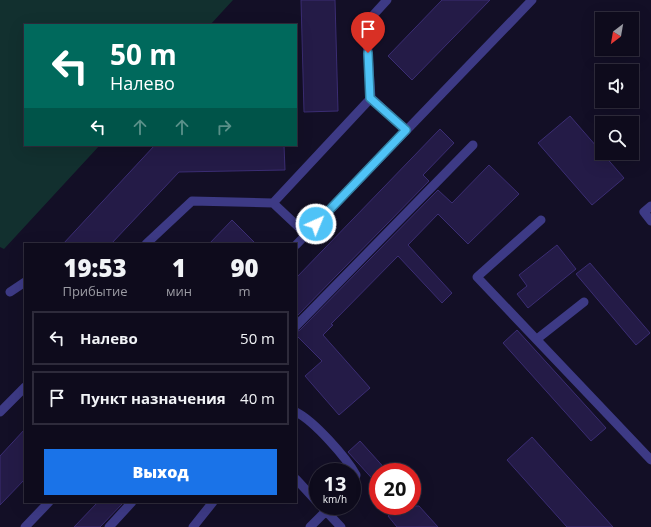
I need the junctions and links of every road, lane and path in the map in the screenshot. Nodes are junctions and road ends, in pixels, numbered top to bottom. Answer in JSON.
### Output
{"nodes":[{"id":1,"x":387,"y":0,"type":"edge"},
{"id":2,"x":532,"y":0,"type":"edge"},
{"id":3,"x":370,"y":98,"type":"junction"},
{"id":4,"x":406,"y":130,"type":"junction"},
{"id":5,"x":473,"y":145,"type":"dead end"},
{"id":6,"x":273,"y":203,"type":"junction"},
{"id":7,"x":651,"y":206,"type":"edge"},
{"id":8,"x":541,"y":220,"type":"dead end"},
{"id":9,"x":651,"y":221,"type":"edge"},
{"id":10,"x":306,"y":234,"type":"junction"},
{"id":11,"x":147,"y":243,"type":"edge"},
{"id":12,"x":297,"y":243,"type":"edge"},
{"id":13,"x":24,"y":283,"type":"edge"},
{"id":14,"x":10,"y":292,"type":"dead end"},
{"id":15,"x":584,"y":302,"type":"dead end"},
{"id":16,"x":297,"y":325,"type":"edge"},
{"id":17,"x":537,"y":340,"type":"junction"},
{"id":18,"x":24,"y":388,"type":"edge"},
{"id":19,"x":0,"y":412,"type":"edge"},
{"id":20,"x":297,"y":412,"type":"edge"},
{"id":21,"x":651,"y":460,"type":"edge"},
{"id":22,"x":349,"y":463,"type":"edge"},
{"id":23,"x":297,"y":480,"type":"edge"},
{"id":24,"x":309,"y":493,"type":"edge"},
{"id":25,"x":48,"y":503,"type":"edge"},
{"id":26,"x":131,"y":503,"type":"edge"},
{"id":27,"x":212,"y":503,"type":"edge"},
{"id":28,"x":319,"y":515,"type":"edge"},
{"id":29,"x":330,"y":515,"type":"edge"},
{"id":30,"x":25,"y":527,"type":"edge"},
{"id":31,"x":109,"y":527,"type":"edge"},
{"id":32,"x":193,"y":527,"type":"edge"},
{"id":33,"x":310,"y":527,"type":"edge"},
{"id":34,"x":341,"y":527,"type":"edge"}],
"edges":[{"from":1,"to":3,"type":"lane"},
{"from":2,"to":4,"type":"lane"},
{"from":3,"to":4,"type":"lane"},
{"from":3,"to":6,"type":"lane"},
{"from":4,"to":10,"type":"lane"},
{"from":5,"to":16,"type":"lane"},
{"from":6,"to":10,"type":"lane"},
{"from":6,"to":11,"type":"lane"},
{"from":7,"to":9,"type":"lane"},
{"from":8,"to":17,"type":"lane"},
{"from":10,"to":12,"type":"lane"},
{"from":13,"to":14,"type":"lane"},
{"from":15,"to":17,"type":"lane"},
{"from":17,"to":21,"type":"lane"},
{"from":18,"to":19,"type":"lane"},
{"from":20,"to":22,"type":"lane"},
{"from":23,"to":24,"type":"lane"},
{"from":25,"to":30,"type":"lane"},
{"from":26,"to":31,"type":"lane"},
{"from":27,"to":32,"type":"lane"},
{"from":28,"to":33,"type":"lane"},
{"from":29,"to":34,"type":"lane"}]}
